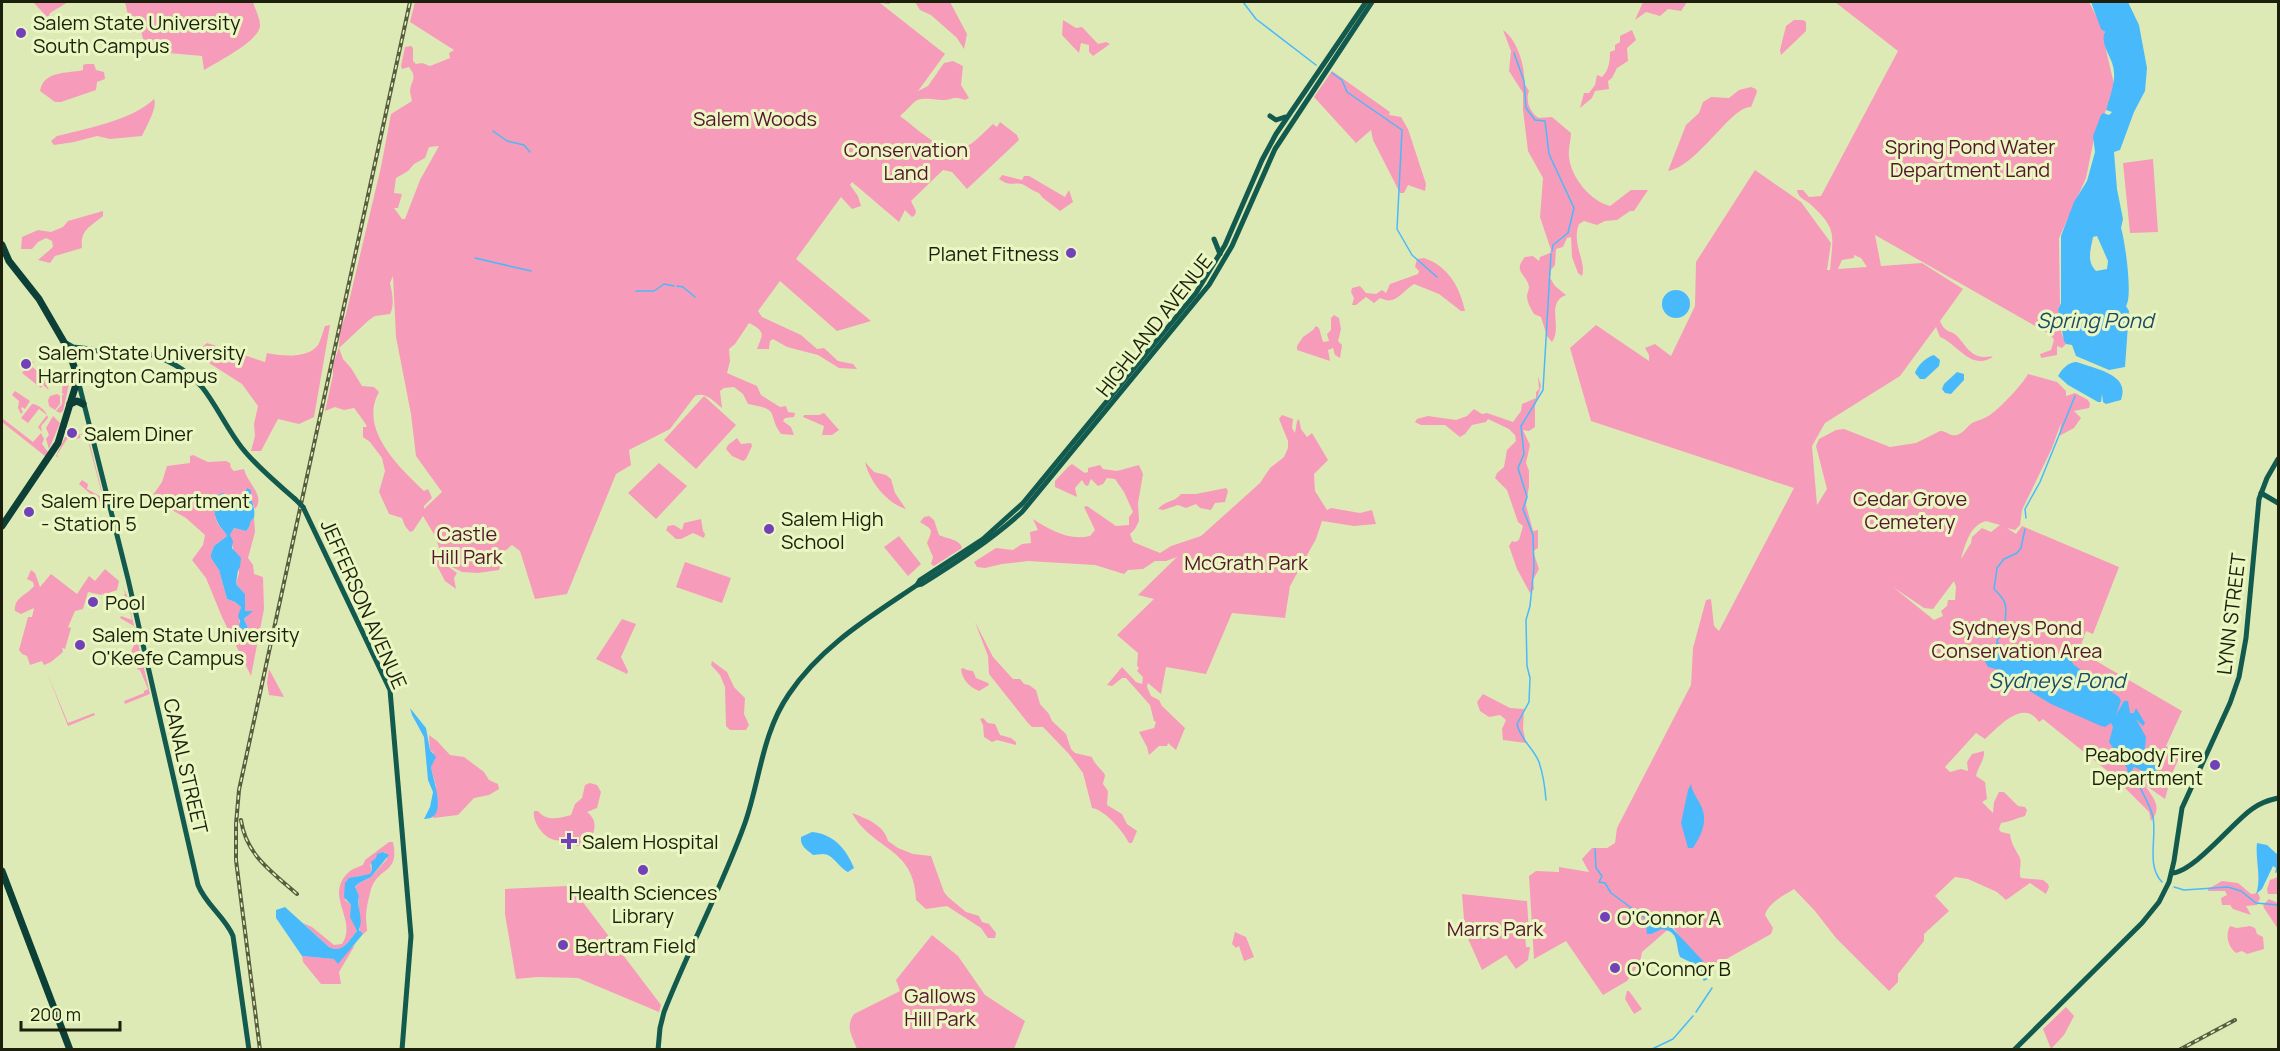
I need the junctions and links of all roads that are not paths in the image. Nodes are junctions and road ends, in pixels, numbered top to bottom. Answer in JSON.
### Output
{"nodes":[{"id":1,"x":1366,"y":2,"type":"edge"},
{"id":2,"x":1372,"y":2,"type":"edge"},
{"id":3,"x":1289,"y":114,"type":"junction"},
{"id":4,"x":1270,"y":116,"type":"dead end"},
{"id":5,"x":1214,"y":239,"type":"dead end"},
{"id":6,"x":2,"y":246,"type":"edge"},
{"id":7,"x":1220,"y":254,"type":"junction"},
{"id":8,"x":62,"y":340,"type":"junction"},
{"id":9,"x":102,"y":351,"type":"junction"},
{"id":10,"x":72,"y":358,"type":"junction"},
{"id":11,"x":78,"y":378,"type":"junction"},
{"id":12,"x":70,"y":404,"type":"junction"},
{"id":13,"x":83,"y":404,"type":"junction"},
{"id":14,"x":2278,"y":459,"type":"edge"},
{"id":15,"x":2261,"y":493,"type":"junction"},
{"id":16,"x":2278,"y":503,"type":"edge"},
{"id":17,"x":2,"y":526,"type":"edge"},
{"id":18,"x":916,"y":585,"type":"junction"},
{"id":19,"x":2278,"y":798,"type":"edge"},
{"id":20,"x":2,"y":871,"type":"edge"},
{"id":21,"x":2172,"y":873,"type":"junction"},
{"id":22,"x":70,"y":1050,"type":"edge"},
{"id":23,"x":249,"y":1050,"type":"edge"},
{"id":24,"x":402,"y":1050,"type":"edge"},
{"id":25,"x":658,"y":1050,"type":"edge"},
{"id":26,"x":2014,"y":1050,"type":"edge"}],
"edges":[{"from":1,"to":3,"type":"main road","name":"HIGHLAND AVENUE"},
{"from":2,"to":18,"type":"main road","name":"HIGHLAND AVENUE"},
{"from":3,"to":4,"type":"main road"},
{"from":3,"to":7,"type":"main road","name":"HIGHLAND AVENUE"},
{"from":5,"to":7,"type":"main road"},
{"from":6,"to":8,"type":"highway"},
{"from":7,"to":18,"type":"main road","name":"HIGHLAND AVENUE"},
{"from":8,"to":9,"type":"main road"},
{"from":8,"to":10,"type":"highway"},
{"from":9,"to":10,"type":"main road","name":"JEFFERSON AVENUE"},
{"from":9,"to":24,"type":"main road","name":"JEFFERSON AVENUE","bridge":true},
{"from":10,"to":11,"type":"highway"},
{"from":11,"to":12,"type":"highway"},
{"from":11,"to":13,"type":"main road","name":"CANAL STREET"},
{"from":12,"to":13,"type":"highway"},
{"from":12,"to":17,"type":"highway"},
{"from":13,"to":23,"type":"main road","name":"CANAL STREET"},
{"from":14,"to":15,"type":"main road","name":"LYNN STREET"},
{"from":15,"to":16,"type":"main road"},
{"from":15,"to":21,"type":"main road","name":"LYNN STREET"},
{"from":18,"to":25,"type":"main road","name":"HIGHLAND AVENUE"},
{"from":19,"to":21,"type":"main road"},
{"from":20,"to":22,"type":"highway"},
{"from":21,"to":26,"type":"main road","name":"LYNN STREET"}]}
